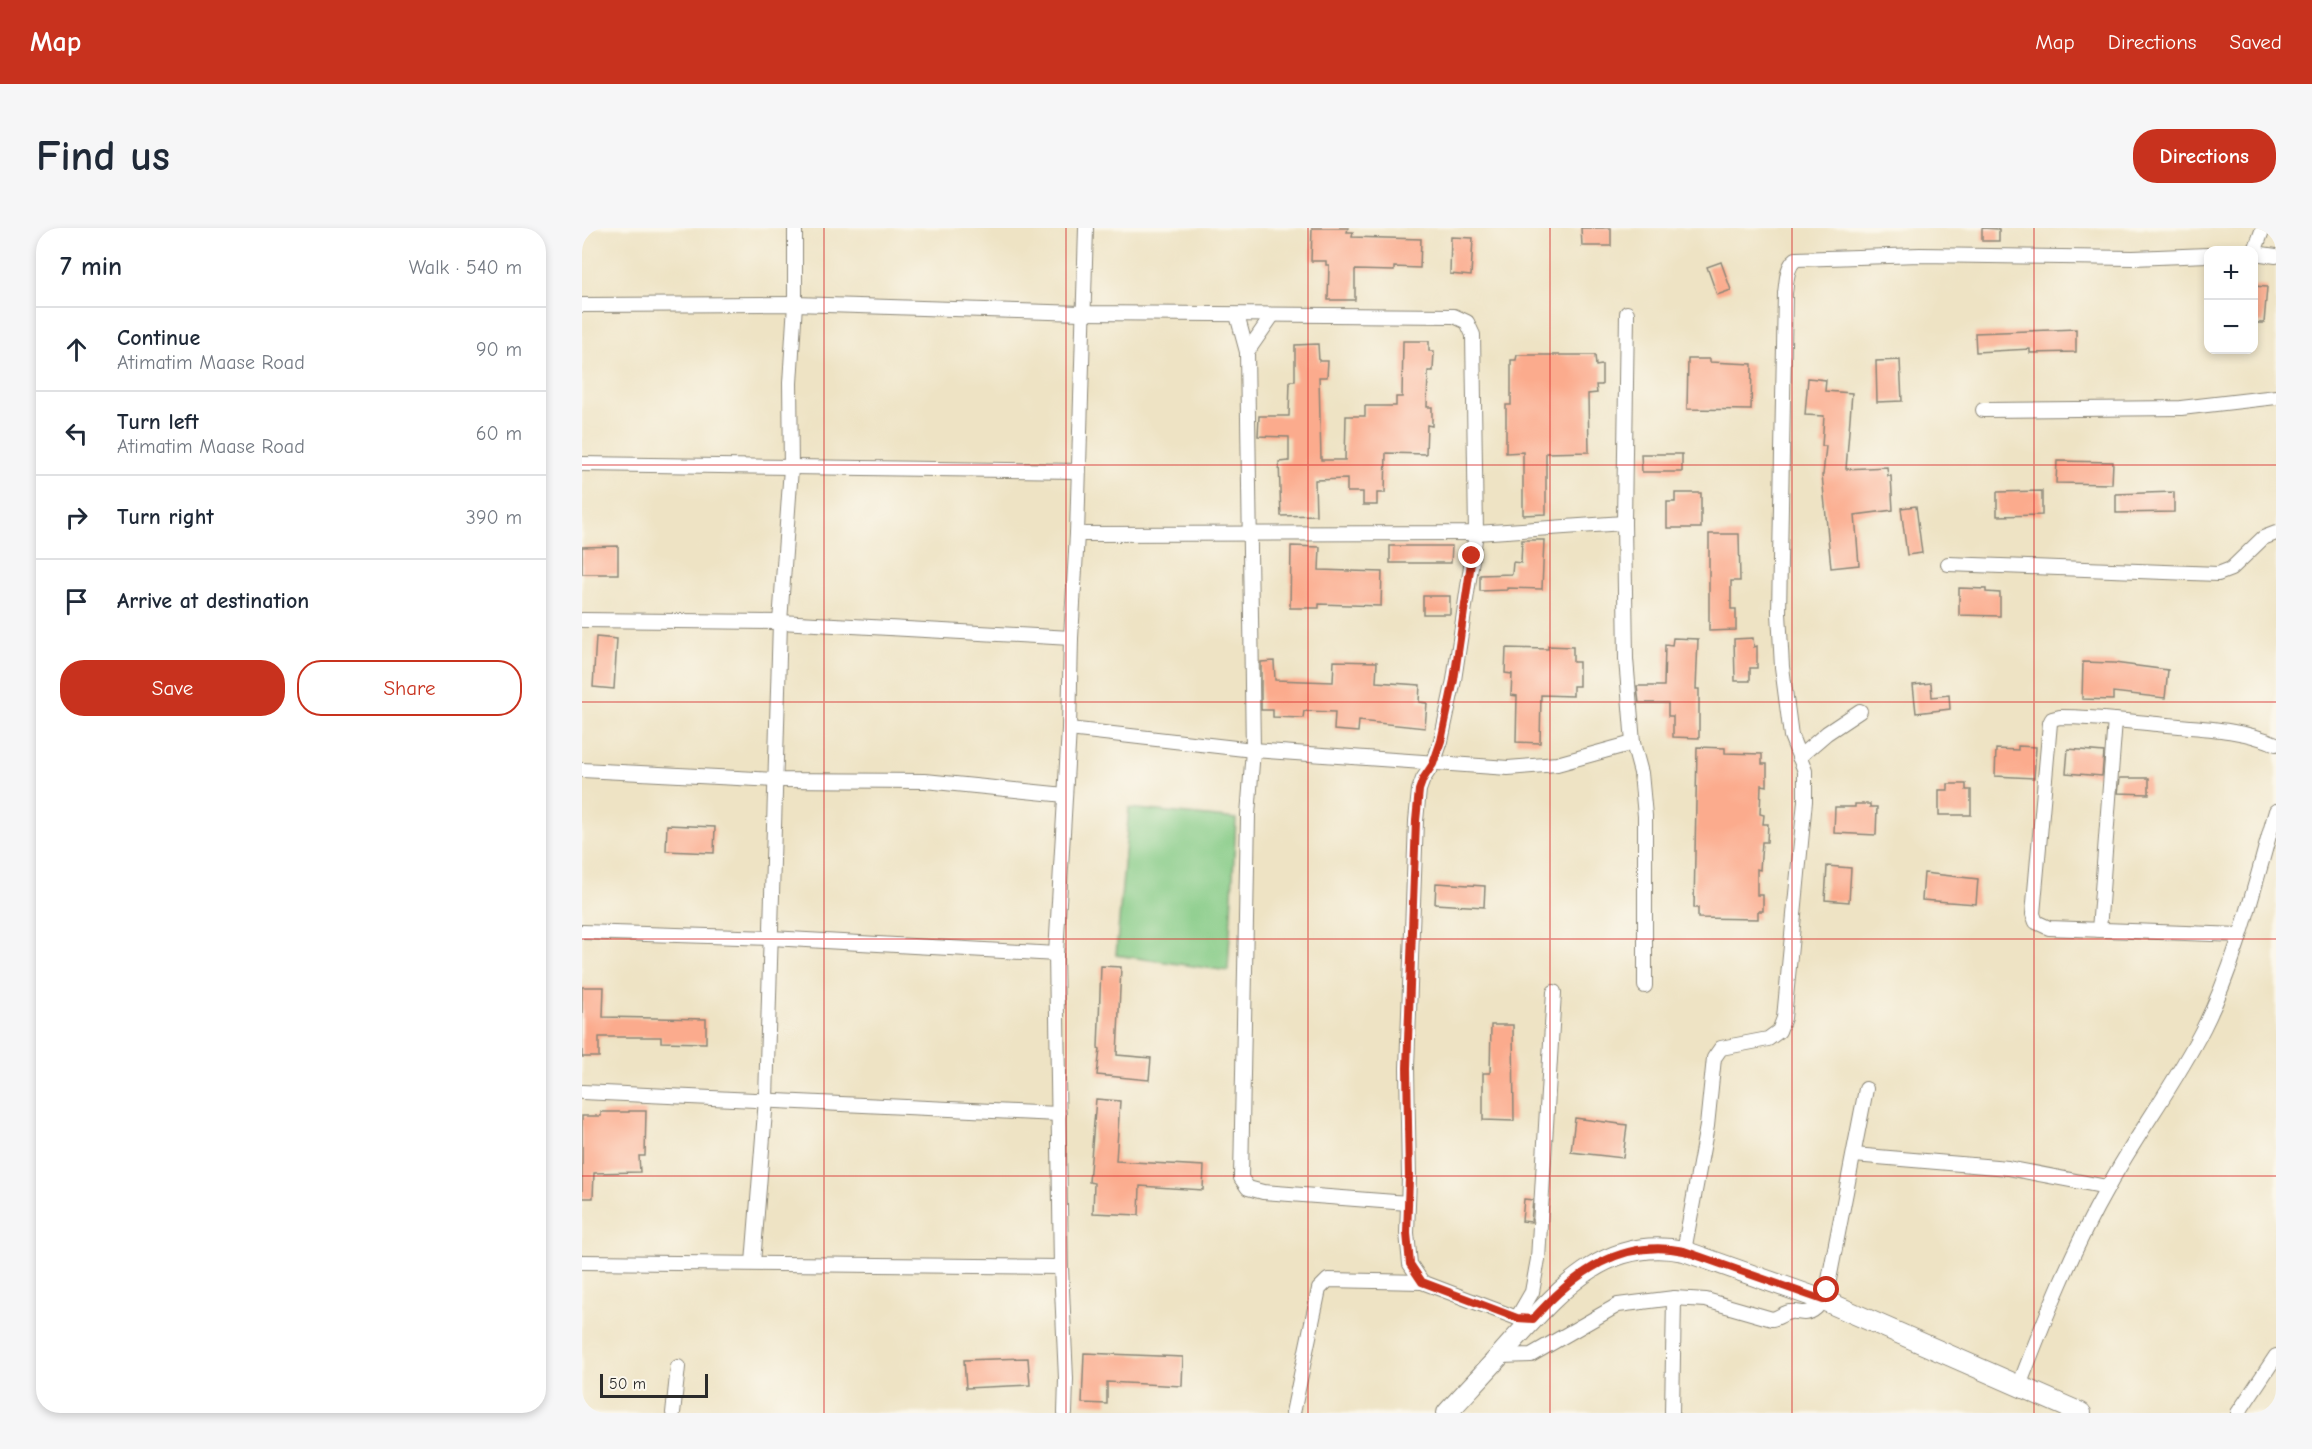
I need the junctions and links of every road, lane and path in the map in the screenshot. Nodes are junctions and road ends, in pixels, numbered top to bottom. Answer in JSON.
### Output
{"nodes":[{"id":1,"x":795,"y":228,"type":"edge"},
{"id":2,"x":1086,"y":228,"type":"edge"},
{"id":3,"x":2263,"y":228,"type":"edge"},
{"id":4,"x":2257,"y":246,"type":"edge"},
{"id":5,"x":2258,"y":254,"type":"edge"},
{"id":6,"x":2204,"y":255,"type":"edge"},
{"id":7,"x":2276,"y":256,"type":"edge"},
{"id":8,"x":795,"y":304,"type":"junction"},
{"id":9,"x":582,"y":305,"type":"edge"},
{"id":10,"x":1082,"y":313,"type":"junction"},
{"id":11,"x":1627,"y":313,"type":"dead end"},
{"id":12,"x":1237,"y":315,"type":"junction"},
{"id":13,"x":1272,"y":315,"type":"junction"},
{"id":14,"x":1247,"y":352,"type":"junction"},
{"id":15,"x":2276,"y":396,"type":"edge"},
{"id":16,"x":1983,"y":410,"type":"dead end"},
{"id":17,"x":582,"y":464,"type":"edge"},
{"id":18,"x":791,"y":468,"type":"junction"},
{"id":19,"x":1078,"y":471,"type":"junction"},
{"id":20,"x":1624,"y":523,"type":"junction"},
{"id":21,"x":1476,"y":533,"type":"junction"},
{"id":22,"x":2276,"y":533,"type":"edge"},
{"id":23,"x":1077,"y":534,"type":"junction"},
{"id":24,"x":1251,"y":535,"type":"junction"},
{"id":25,"x":1948,"y":564,"type":"dead end"},
{"id":26,"x":582,"y":620,"type":"edge"},
{"id":27,"x":780,"y":622,"type":"junction"},
{"id":28,"x":1071,"y":638,"type":"junction"},
{"id":29,"x":1860,"y":711,"type":"dead end"},
{"id":30,"x":2115,"y":720,"type":"junction"},
{"id":31,"x":1069,"y":729,"type":"junction"},
{"id":32,"x":1633,"y":743,"type":"junction"},
{"id":33,"x":2276,"y":744,"type":"edge"},
{"id":34,"x":1253,"y":750,"type":"junction"},
{"id":35,"x":1799,"y":757,"type":"junction"},
{"id":36,"x":1433,"y":764,"type":"junction"},
{"id":37,"x":582,"y":771,"type":"edge"},
{"id":38,"x":776,"y":780,"type":"junction"},
{"id":39,"x":1065,"y":795,"type":"junction"},
{"id":40,"x":2276,"y":811,"type":"edge"},
{"id":41,"x":2099,"y":930,"type":"junction"},
{"id":42,"x":582,"y":932,"type":"edge"},
{"id":43,"x":2240,"y":935,"type":"junction"},
{"id":44,"x":771,"y":938,"type":"junction"},
{"id":45,"x":1056,"y":954,"type":"junction"},
{"id":46,"x":1645,"y":986,"type":"dead end"},
{"id":47,"x":1554,"y":992,"type":"dead end"},
{"id":48,"x":1866,"y":1089,"type":"dead end"},
{"id":49,"x":582,"y":1092,"type":"edge"},
{"id":50,"x":766,"y":1099,"type":"junction"},
{"id":51,"x":1059,"y":1114,"type":"junction"},
{"id":52,"x":1854,"y":1155,"type":"junction"},
{"id":53,"x":2107,"y":1187,"type":"junction"},
{"id":54,"x":1408,"y":1203,"type":"junction"},
{"id":55,"x":1684,"y":1251,"type":"junction"},
{"id":56,"x":582,"y":1262,"type":"edge"},
{"id":57,"x":753,"y":1263,"type":"junction"},
{"id":58,"x":1061,"y":1267,"type":"junction"},
{"id":59,"x":1422,"y":1282,"type":"junction"},
{"id":60,"x":1674,"y":1298,"type":"junction"},
{"id":61,"x":1823,"y":1300,"type":"junction"},
{"id":62,"x":1525,"y":1318,"type":"junction"},
{"id":63,"x":1500,"y":1356,"type":"junction"},
{"id":64,"x":2276,"y":1356,"type":"edge"},
{"id":65,"x":678,"y":1367,"type":"dead end"},
{"id":66,"x":2019,"y":1386,"type":"junction"},
{"id":67,"x":673,"y":1413,"type":"edge"},
{"id":68,"x":1065,"y":1413,"type":"edge"},
{"id":69,"x":1293,"y":1413,"type":"edge"},
{"id":70,"x":1447,"y":1413,"type":"edge"},
{"id":71,"x":1672,"y":1413,"type":"edge"},
{"id":72,"x":2081,"y":1413,"type":"edge"},
{"id":73,"x":2238,"y":1413,"type":"edge"}],
"edges":[{"from":1,"to":8,"type":"street"},
{"from":2,"to":10,"type":"street"},
{"from":3,"to":4,"type":"street"},
{"from":5,"to":7,"type":"street"},
{"from":6,"to":35,"type":"street"},
{"from":8,"to":9,"type":"street"},
{"from":8,"to":10,"type":"street"},
{"from":8,"to":18,"type":"street"},
{"from":10,"to":12,"type":"street"},
{"from":10,"to":19,"type":"street"},
{"from":11,"to":20,"type":"street"},
{"from":12,"to":13,"type":"street"},
{"from":12,"to":14,"type":"street"},
{"from":13,"to":14,"type":"street"},
{"from":13,"to":21,"type":"street"},
{"from":14,"to":24,"type":"street"},
{"from":15,"to":16,"type":"street"},
{"from":17,"to":18,"type":"street"},
{"from":18,"to":19,"type":"street"},
{"from":18,"to":27,"type":"street"},
{"from":19,"to":23,"type":"street"},
{"from":20,"to":21,"type":"street"},
{"from":20,"to":32,"type":"street"},
{"from":21,"to":24,"type":"street"},
{"from":21,"to":36,"type":"street"},
{"from":22,"to":25,"type":"street"},
{"from":23,"to":24,"type":"street"},
{"from":23,"to":28,"type":"street"},
{"from":24,"to":34,"type":"street"},
{"from":26,"to":27,"type":"street"},
{"from":27,"to":28,"type":"street"},
{"from":27,"to":38,"type":"street"},
{"from":28,"to":31,"type":"street"},
{"from":29,"to":35,"type":"street"},
{"from":30,"to":33,"type":"street"},
{"from":30,"to":41,"type":"street"},
{"from":30,"to":41,"type":"street"},
{"from":31,"to":34,"type":"street"},
{"from":31,"to":39,"type":"street"},
{"from":32,"to":36,"type":"street"},
{"from":32,"to":46,"type":"street"},
{"from":34,"to":36,"type":"street"},
{"from":34,"to":54,"type":"street"},
{"from":35,"to":55,"type":"street"},
{"from":36,"to":54,"type":"street"},
{"from":37,"to":38,"type":"street"},
{"from":38,"to":39,"type":"street"},
{"from":38,"to":44,"type":"street"},
{"from":39,"to":45,"type":"street"},
{"from":40,"to":43,"type":"street"},
{"from":41,"to":43,"type":"street"},
{"from":42,"to":44,"type":"street"},
{"from":43,"to":53,"type":"street"},
{"from":44,"to":45,"type":"street"},
{"from":44,"to":50,"type":"street"},
{"from":45,"to":51,"type":"street"},
{"from":47,"to":62,"type":"street"},
{"from":48,"to":52,"type":"street"},
{"from":49,"to":50,"type":"street"},
{"from":50,"to":51,"type":"street"},
{"from":50,"to":57,"type":"street"},
{"from":51,"to":58,"type":"street"},
{"from":52,"to":53,"type":"street"},
{"from":52,"to":61,"type":"street"},
{"from":53,"to":66,"type":"street"},
{"from":54,"to":59,"type":"street"},
{"from":55,"to":61,"type":"main road"},
{"from":55,"to":62,"type":"main road"},
{"from":56,"to":57,"type":"street"},
{"from":57,"to":58,"type":"street"},
{"from":58,"to":68,"type":"street"},
{"from":59,"to":62,"type":"street"},
{"from":59,"to":69,"type":"street"},
{"from":60,"to":61,"type":"street"},
{"from":60,"to":63,"type":"street"},
{"from":60,"to":71,"type":"street"},
{"from":61,"to":66,"type":"main road"},
{"from":62,"to":63,"type":"main road"},
{"from":63,"to":70,"type":"main road"},
{"from":64,"to":73,"type":"street"},
{"from":65,"to":67,"type":"street"},
{"from":66,"to":72,"type":"main road"}]}
